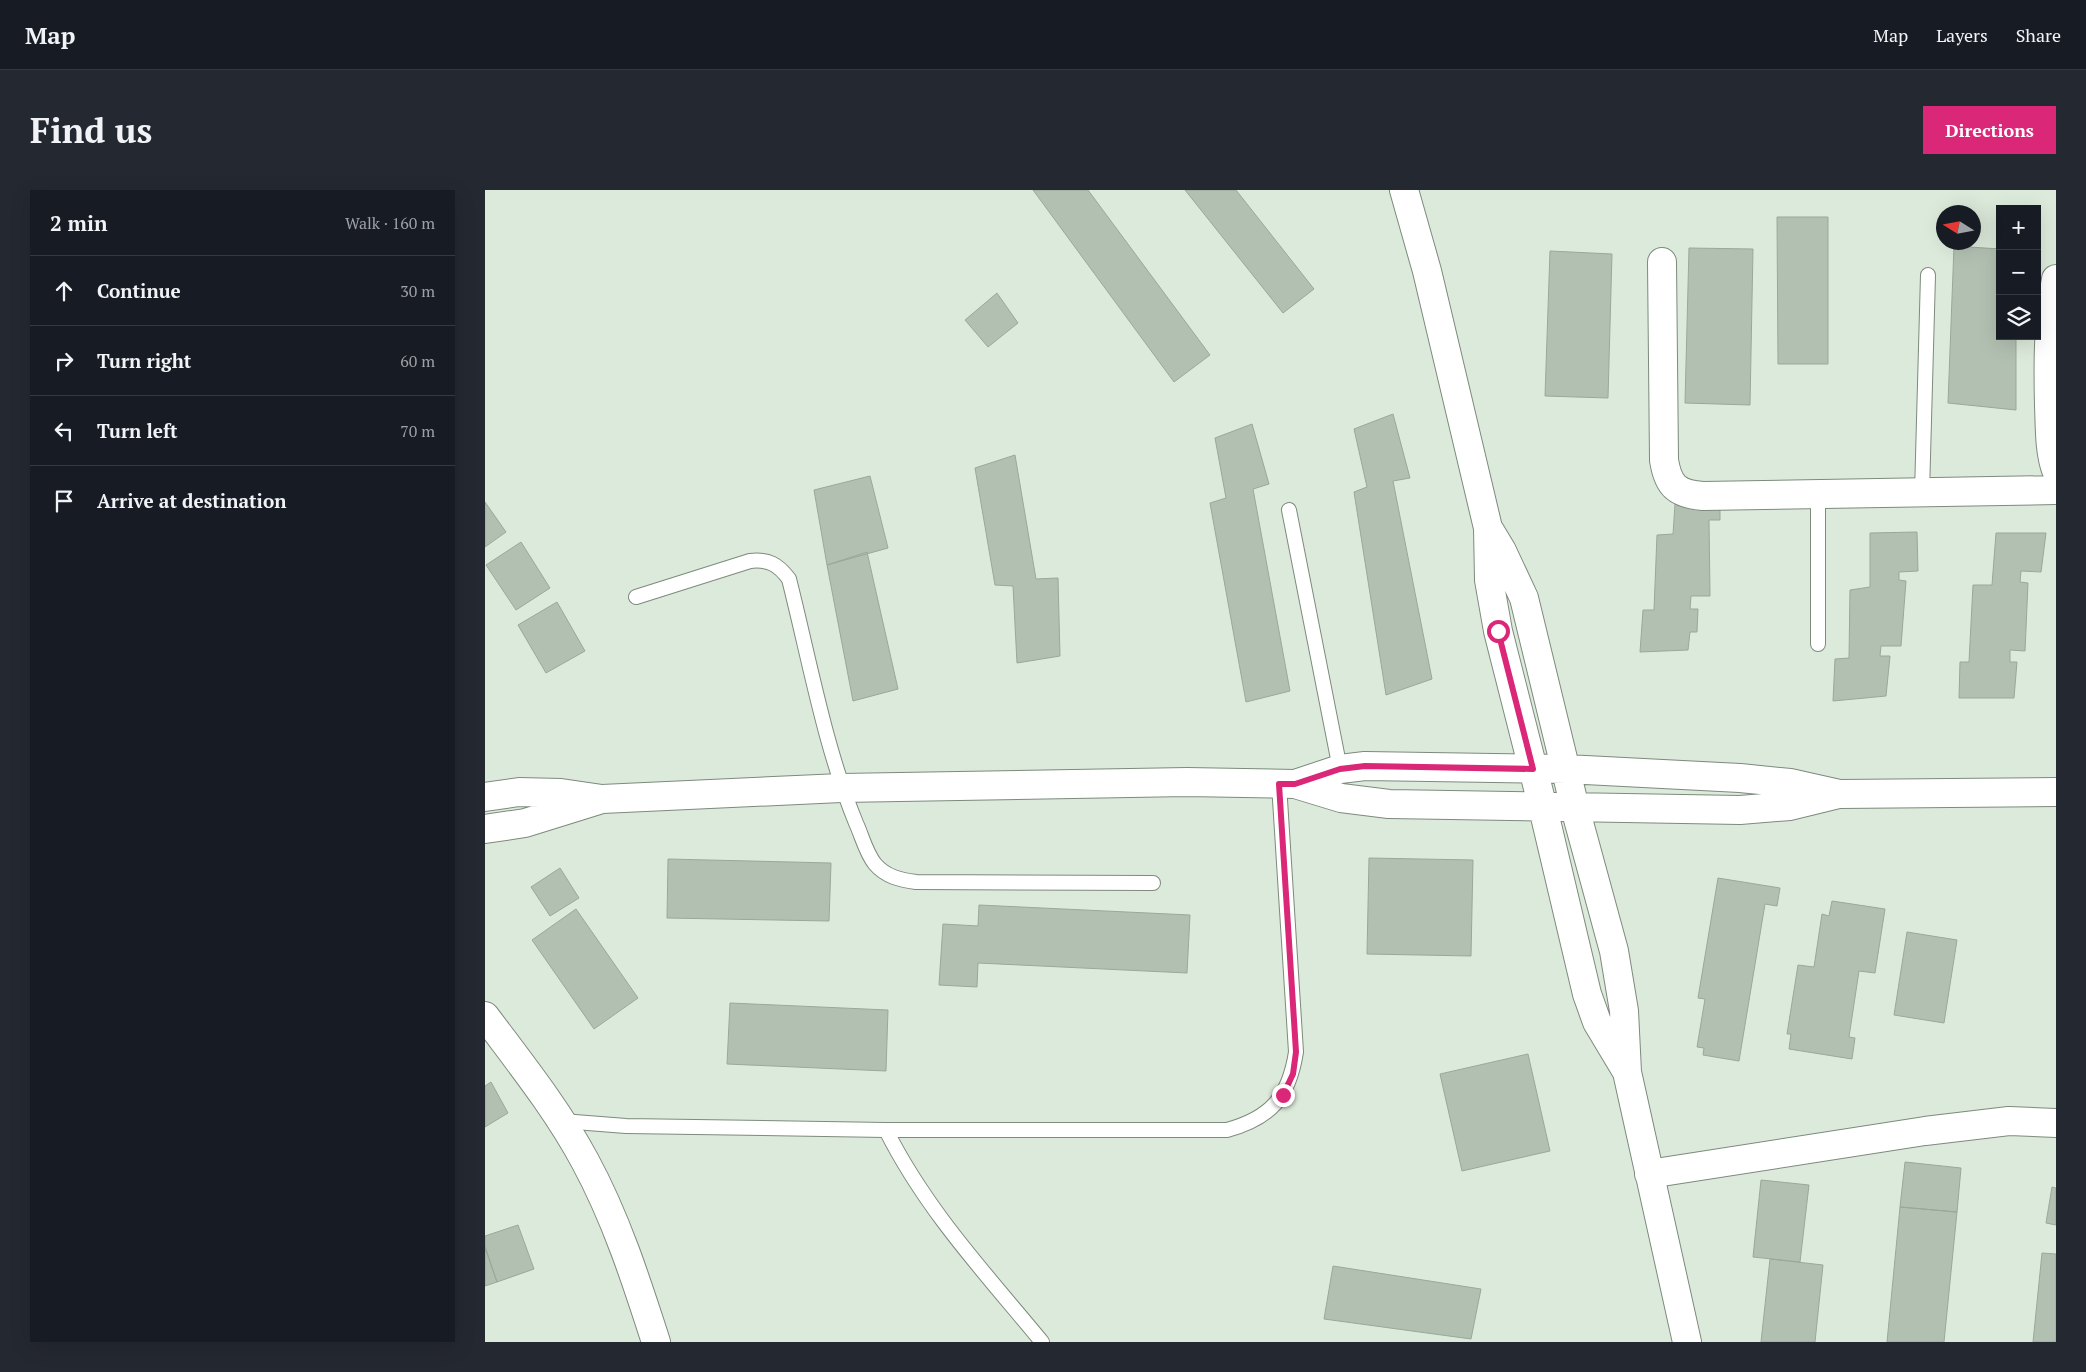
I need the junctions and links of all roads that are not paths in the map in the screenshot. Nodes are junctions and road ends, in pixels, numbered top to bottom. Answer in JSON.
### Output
{"nodes":[{"id":1,"x":1404,"y":190,"type":"edge"},
{"id":2,"x":1662,"y":262,"type":"dead end"},
{"id":3,"x":1928,"y":276,"type":"dead end"},
{"id":4,"x":2056,"y":280,"type":"edge"},
{"id":5,"x":2056,"y":470,"type":"edge"},
{"id":6,"x":2056,"y":490,"type":"edge"},
{"id":7,"x":1922,"y":493,"type":"junction"},
{"id":8,"x":1818,"y":495,"type":"junction"},
{"id":9,"x":1289,"y":510,"type":"dead end"},
{"id":10,"x":1488,"y":528,"type":"junction"},
{"id":11,"x":636,"y":597,"type":"dead end"},
{"id":12,"x":1818,"y":644,"type":"dead end"},
{"id":13,"x":1340,"y":769,"type":"junction"},
{"id":14,"x":1533,"y":769,"type":"junction"},
{"id":15,"x":1566,"y":769,"type":"junction"},
{"id":16,"x":1287,"y":784,"type":"junction"},
{"id":17,"x":841,"y":788,"type":"junction"},
{"id":18,"x":2056,"y":792,"type":"edge"},
{"id":19,"x":1839,"y":794,"type":"junction"},
{"id":20,"x":485,"y":797,"type":"edge"},
{"id":21,"x":602,"y":799,"type":"junction"},
{"id":22,"x":1543,"y":808,"type":"junction"},
{"id":23,"x":1575,"y":808,"type":"junction"},
{"id":24,"x":485,"y":829,"type":"edge"},
{"id":25,"x":1153,"y":883,"type":"dead end"},
{"id":26,"x":485,"y":1016,"type":"edge"},
{"id":27,"x":1627,"y":1072,"type":"junction"},
{"id":28,"x":561,"y":1121,"type":"junction"},
{"id":29,"x":2056,"y":1123,"type":"edge"},
{"id":30,"x":886,"y":1130,"type":"junction"},
{"id":31,"x":1649,"y":1174,"type":"junction"},
{"id":32,"x":656,"y":1342,"type":"edge"},
{"id":33,"x":1042,"y":1342,"type":"edge"},
{"id":34,"x":1687,"y":1342,"type":"edge"}],
"edges":[{"from":1,"to":10,"type":"street"},
{"from":2,"to":8,"type":"street"},
{"from":3,"to":7,"type":"lane"},
{"from":4,"to":5,"type":"street"},
{"from":6,"to":7,"type":"street"},
{"from":7,"to":8,"type":"street"},
{"from":8,"to":12,"type":"lane"},
{"from":9,"to":13,"type":"lane"},
{"from":10,"to":14,"type":"street"},
{"from":10,"to":15,"type":"street"},
{"from":11,"to":17,"type":"lane"},
{"from":13,"to":14,"type":"street"},
{"from":13,"to":16,"type":"street"},
{"from":14,"to":15,"type":"street"},
{"from":14,"to":22,"type":"street"},
{"from":15,"to":19,"type":"street"},
{"from":15,"to":23,"type":"street"},
{"from":16,"to":17,"type":"street"},
{"from":16,"to":22,"type":"street"},
{"from":16,"to":30,"type":"lane"},
{"from":17,"to":21,"type":"street"},
{"from":17,"to":25,"type":"lane"},
{"from":18,"to":19,"type":"street"},
{"from":19,"to":23,"type":"street"},
{"from":20,"to":21,"type":"street"},
{"from":21,"to":24,"type":"street"},
{"from":22,"to":23,"type":"street"},
{"from":22,"to":27,"type":"street"},
{"from":23,"to":27,"type":"street"},
{"from":26,"to":28,"type":"street"},
{"from":27,"to":31,"type":"street"},
{"from":28,"to":30,"type":"lane"},
{"from":28,"to":32,"type":"street"},
{"from":29,"to":31,"type":"street"},
{"from":30,"to":33,"type":"lane"},
{"from":31,"to":34,"type":"street"}]}
